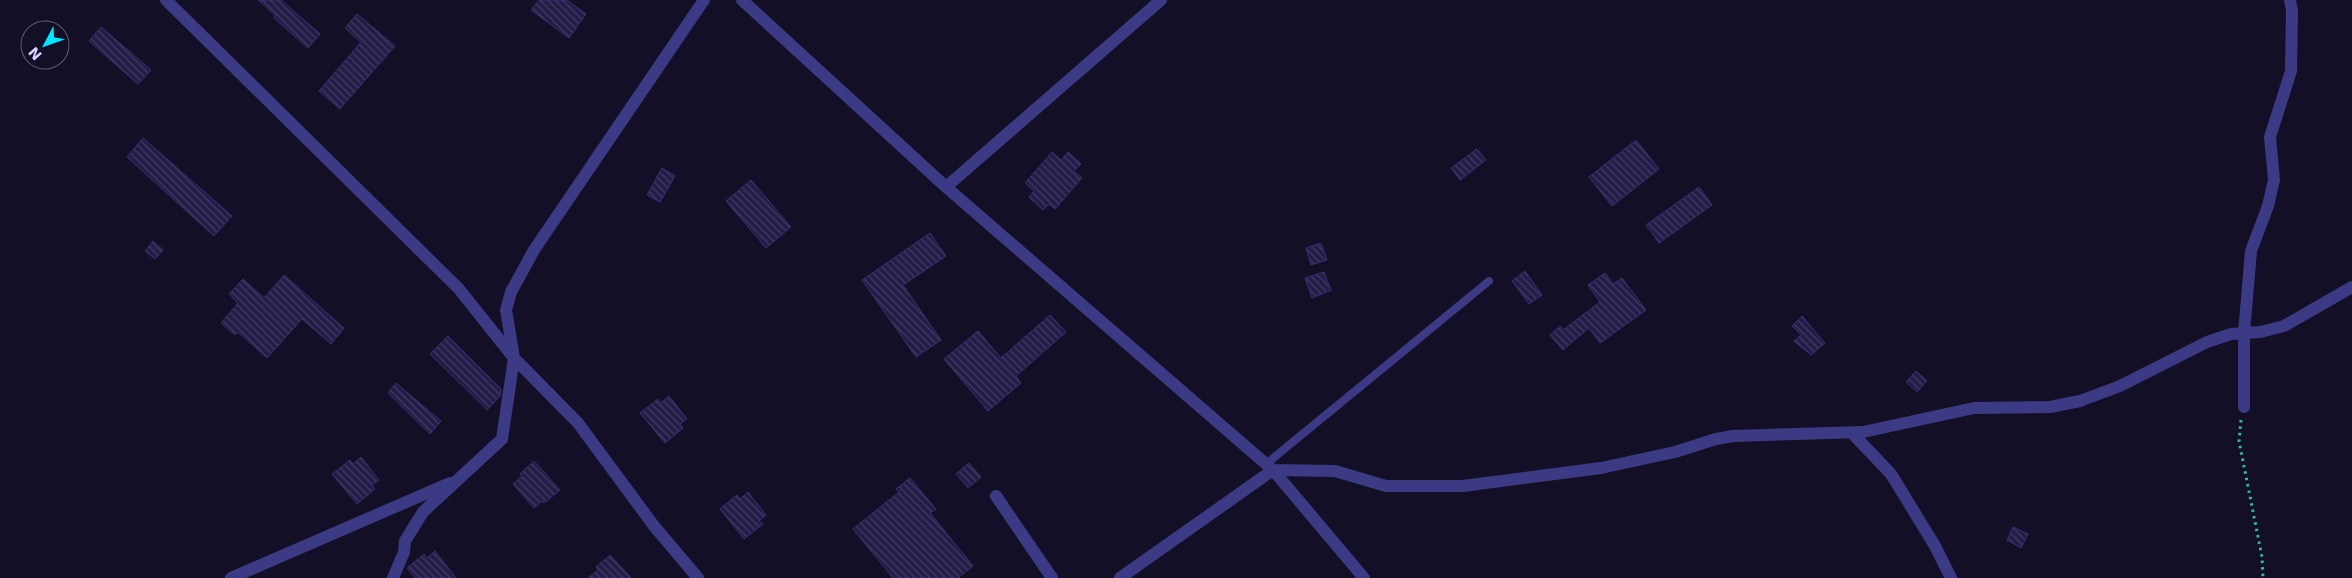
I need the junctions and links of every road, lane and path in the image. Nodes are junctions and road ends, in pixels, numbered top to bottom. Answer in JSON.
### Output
{"nodes":[{"id":1,"x":166,"y":0,"type":"edge"},
{"id":2,"x":704,"y":0,"type":"edge"},
{"id":3,"x":742,"y":0,"type":"edge"},
{"id":4,"x":1161,"y":0,"type":"edge"},
{"id":5,"x":2290,"y":0,"type":"edge"},
{"id":6,"x":946,"y":187,"type":"junction"},
{"id":7,"x":1489,"y":281,"type":"dead end"},
{"id":8,"x":2352,"y":287,"type":"edge"},
{"id":9,"x":2244,"y":333,"type":"junction"},
{"id":10,"x":514,"y":358,"type":"junction"},
{"id":11,"x":2244,"y":407,"type":"joint"},
{"id":12,"x":1852,"y":433,"type":"junction"},
{"id":13,"x":1270,"y":467,"type":"junction"},
{"id":14,"x":462,"y":478,"type":"junction"},
{"id":15,"x":996,"y":496,"type":"dead end"},
{"id":16,"x":230,"y":578,"type":"edge"},
{"id":17,"x":393,"y":578,"type":"edge"},
{"id":18,"x":698,"y":578,"type":"edge"},
{"id":19,"x":1052,"y":578,"type":"edge"},
{"id":20,"x":1120,"y":578,"type":"edge"},
{"id":21,"x":1364,"y":578,"type":"edge"},
{"id":22,"x":1951,"y":578,"type":"edge"},
{"id":23,"x":2263,"y":578,"type":"edge"}],
"edges":[{"from":1,"to":10,"type":"street"},
{"from":2,"to":10,"type":"street"},
{"from":3,"to":6,"type":"street"},
{"from":4,"to":6,"type":"street"},
{"from":5,"to":9,"type":"street"},
{"from":6,"to":13,"type":"street"},
{"from":7,"to":13,"type":"lane"},
{"from":8,"to":9,"type":"street"},
{"from":9,"to":11,"type":"street"},
{"from":9,"to":12,"type":"street"},
{"from":10,"to":14,"type":"street"},
{"from":10,"to":18,"type":"street"},
{"from":11,"to":23,"type":"path"},
{"from":12,"to":13,"type":"street"},
{"from":12,"to":22,"type":"street"},
{"from":13,"to":20,"type":"street"},
{"from":13,"to":21,"type":"street"},
{"from":14,"to":16,"type":"street"},
{"from":14,"to":17,"type":"street"},
{"from":15,"to":19,"type":"street"}]}
